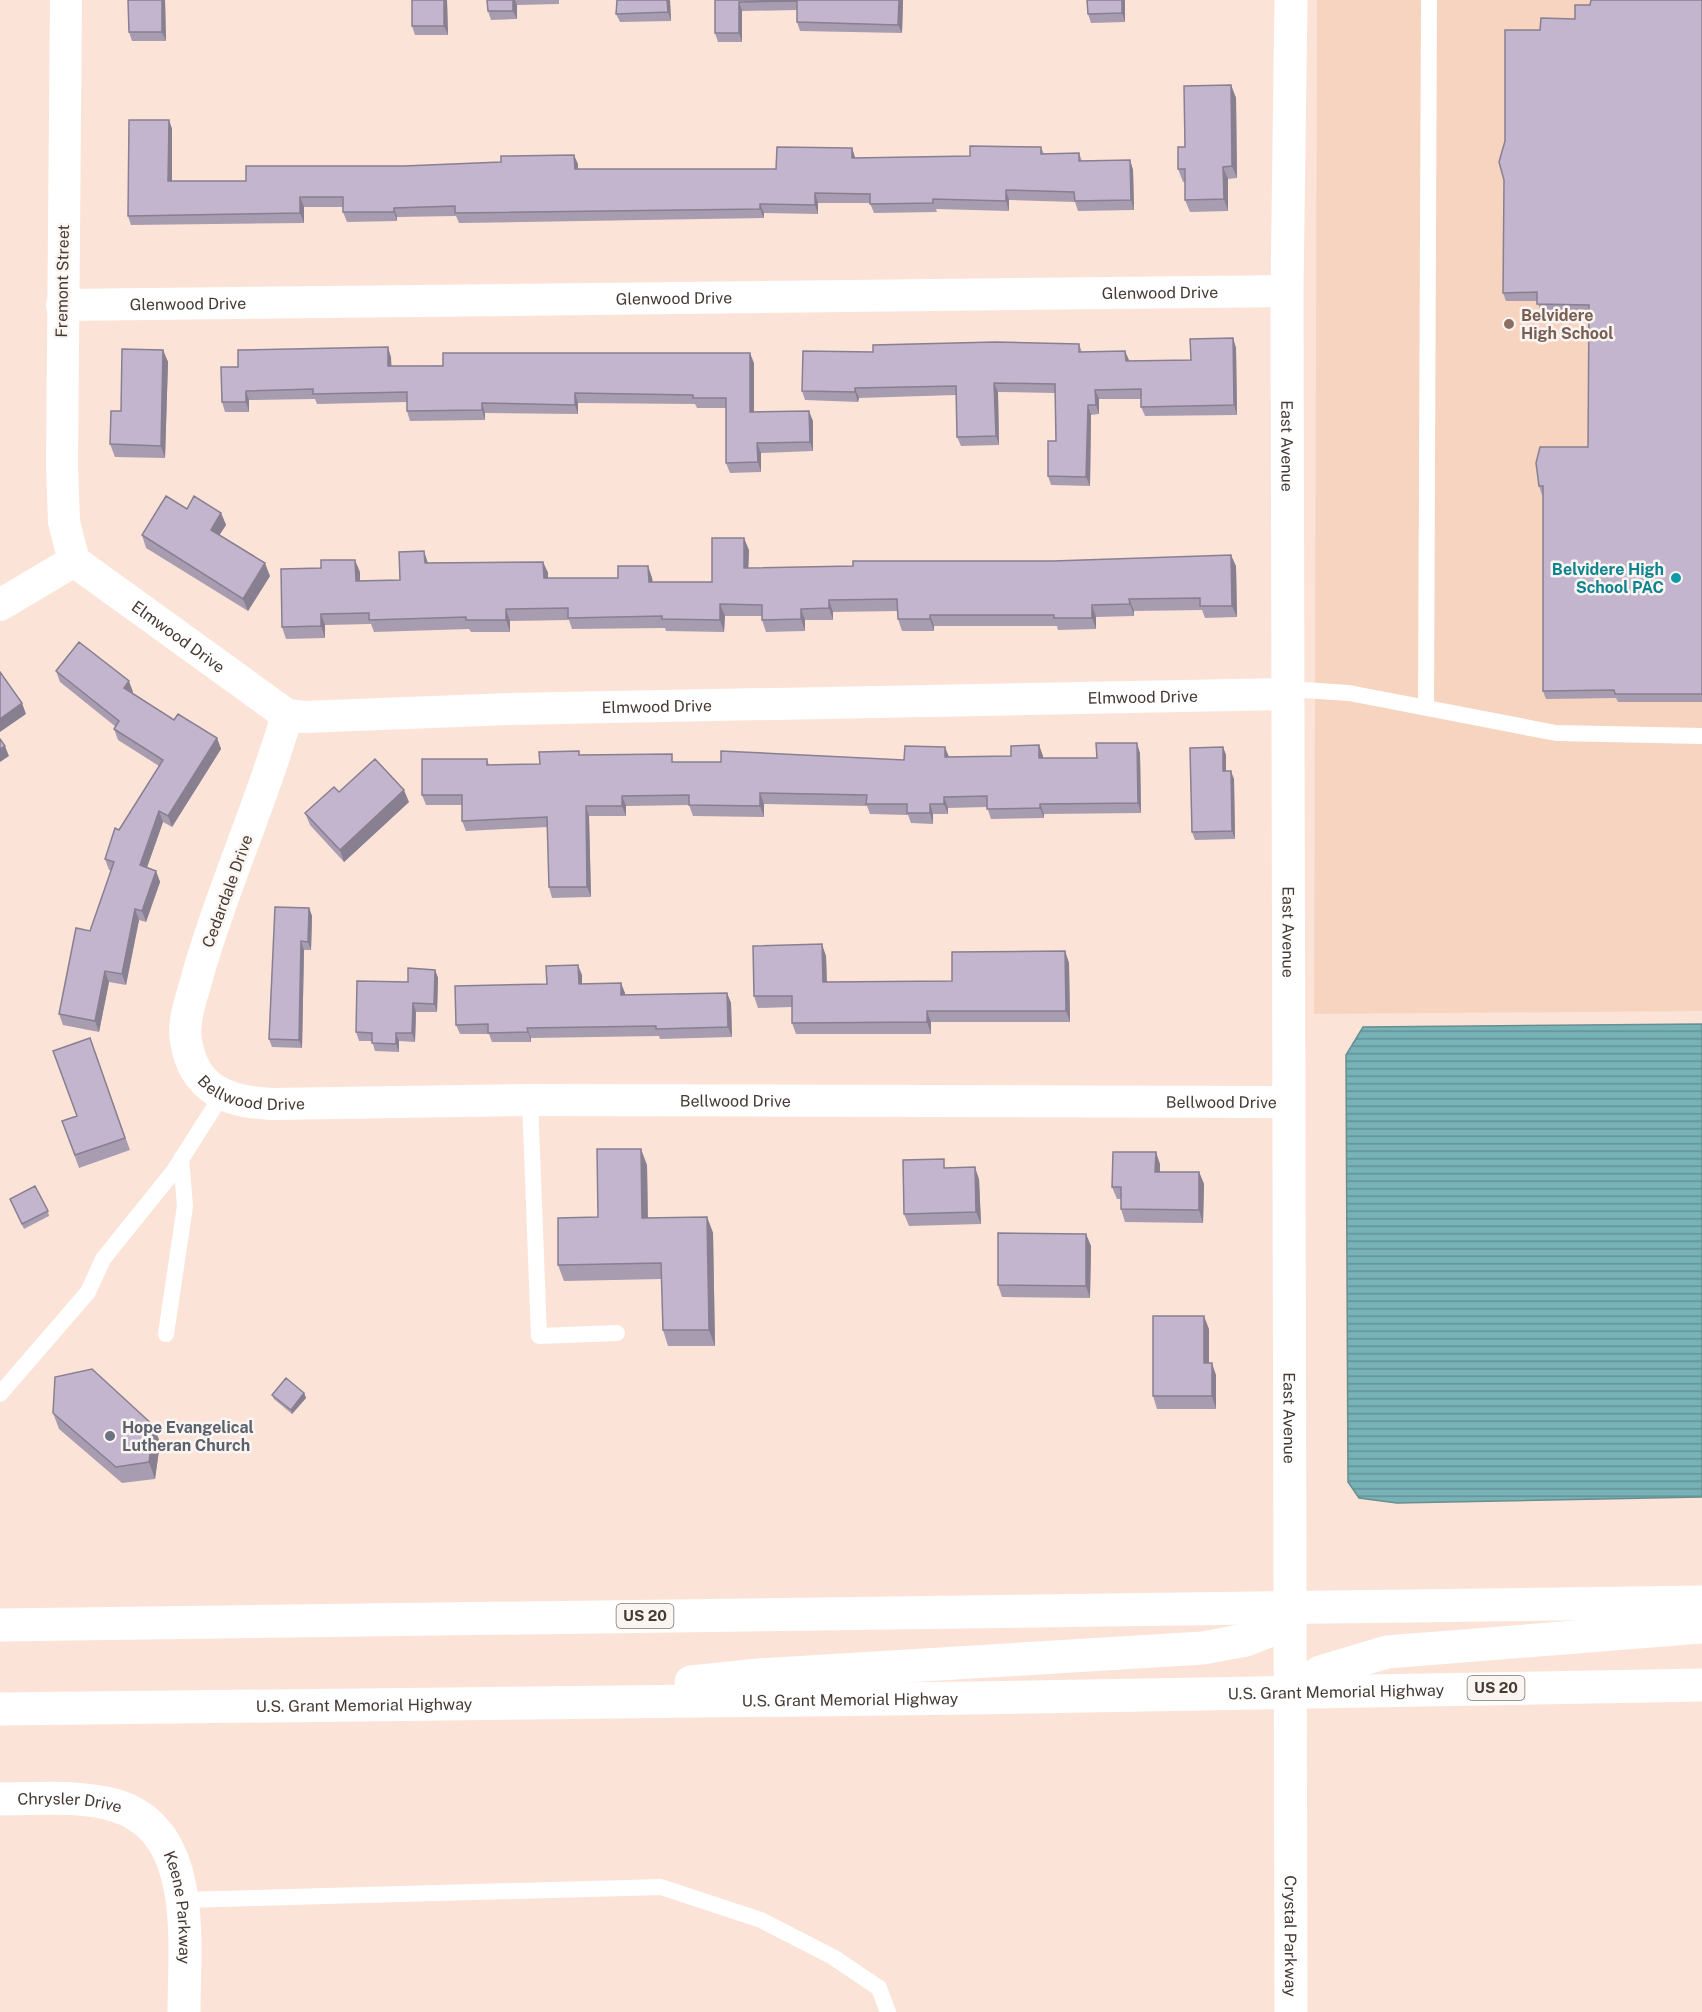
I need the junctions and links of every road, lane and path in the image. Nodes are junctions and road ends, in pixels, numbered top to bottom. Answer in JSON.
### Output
{"nodes":[{"id":1,"x":66,"y":0,"type":"edge"},
{"id":2,"x":1291,"y":0,"type":"edge"},
{"id":3,"x":1430,"y":0,"type":"edge"},
{"id":4,"x":1287,"y":291,"type":"junction"},
{"id":5,"x":62,"y":305,"type":"junction"},
{"id":6,"x":74,"y":561,"type":"junction"},
{"id":7,"x":0,"y":605,"type":"edge"},
{"id":8,"x":1288,"y":692,"type":"junction"},
{"id":9,"x":1426,"y":708,"type":"junction"},
{"id":10,"x":287,"y":715,"type":"junction"},
{"id":11,"x":1702,"y":736,"type":"edge"},
{"id":12,"x":196,"y":1070,"type":"joint"},
{"id":13,"x":222,"y":1095,"type":"junction"},
{"id":14,"x":530,"y":1100,"type":"junction"},
{"id":15,"x":1288,"y":1102,"type":"junction"},
{"id":16,"x":181,"y":1159,"type":"junction"},
{"id":17,"x":616,"y":1333,"type":"dead end"},
{"id":18,"x":166,"y":1334,"type":"dead end"},
{"id":19,"x":0,"y":1394,"type":"edge"},
{"id":20,"x":1702,"y":1602,"type":"edge"},
{"id":21,"x":1291,"y":1607,"type":"junction"},
{"id":22,"x":0,"y":1624,"type":"edge"},
{"id":23,"x":1702,"y":1627,"type":"edge"},
{"id":24,"x":1702,"y":1685,"type":"edge"},
{"id":25,"x":1290,"y":1693,"type":"junction"},
{"id":26,"x":484,"y":1704,"type":"junction"},
{"id":27,"x":0,"y":1709,"type":"edge"},
{"id":28,"x":0,"y":1799,"type":"edge"},
{"id":29,"x":139,"y":1816,"type":"joint"},
{"id":30,"x":1290,"y":1862,"type":"joint"},
{"id":31,"x":184,"y":1900,"type":"junction"},
{"id":32,"x":184,"y":2012,"type":"edge"},
{"id":33,"x":888,"y":2012,"type":"edge"},
{"id":34,"x":1291,"y":2012,"type":"edge"}],
"edges":[{"from":1,"to":5,"type":"street","name":"Fremont Street"},
{"from":2,"to":4,"type":"main road","name":"East Avenue"},
{"from":3,"to":9,"type":"lane"},
{"from":4,"to":5,"type":"street","name":"Glenwood Drive"},
{"from":4,"to":8,"type":"main road","name":"East Avenue"},
{"from":5,"to":6,"type":"street","name":"Fremont Street"},
{"from":6,"to":7,"type":"street"},
{"from":6,"to":10,"type":"street","name":"Elmwood Drive"},
{"from":8,"to":9,"type":"lane"},
{"from":8,"to":10,"type":"street","name":"Elmwood Drive"},
{"from":8,"to":15,"type":"main road","name":"East Avenue"},
{"from":9,"to":11,"type":"lane"},
{"from":10,"to":12,"type":"street","name":"Cedardale Drive"},
{"from":12,"to":13,"type":"street","name":"Bellwood Drive"},
{"from":13,"to":14,"type":"street","name":"Bellwood Drive"},
{"from":13,"to":16,"type":"lane"},
{"from":14,"to":15,"type":"street","name":"Bellwood Drive"},
{"from":14,"to":17,"type":"lane"},
{"from":15,"to":21,"type":"main road","name":"East Avenue"},
{"from":16,"to":18,"type":"lane"},
{"from":16,"to":19,"type":"lane"},
{"from":20,"to":21,"type":"main road","number":"US 20"},
{"from":21,"to":22,"type":"main road","number":"US 20"},
{"from":21,"to":25,"type":"main road","name":"East Avenue"},
{"from":21,"to":26,"type":"main road"},
{"from":23,"to":25,"type":"main road"},
{"from":24,"to":25,"type":"main road","name":"U.S. Grant Memorial Highway","number":"US 20"},
{"from":25,"to":26,"type":"main road","name":"U.S. Grant Memorial Highway","number":"US 20"},
{"from":25,"to":30,"type":"main road","name":"East Avenue"},
{"from":26,"to":27,"type":"main road","name":"U.S. Grant Memorial Highway","number":"US 20"},
{"from":28,"to":29,"type":"main road","name":"Chrysler Drive"},
{"from":29,"to":31,"type":"main road","name":"Keene Parkway"},
{"from":30,"to":34,"type":"main road","name":"Crystal Parkway"},
{"from":31,"to":32,"type":"main road","name":"Keene Parkway"},
{"from":31,"to":33,"type":"lane"}]}
